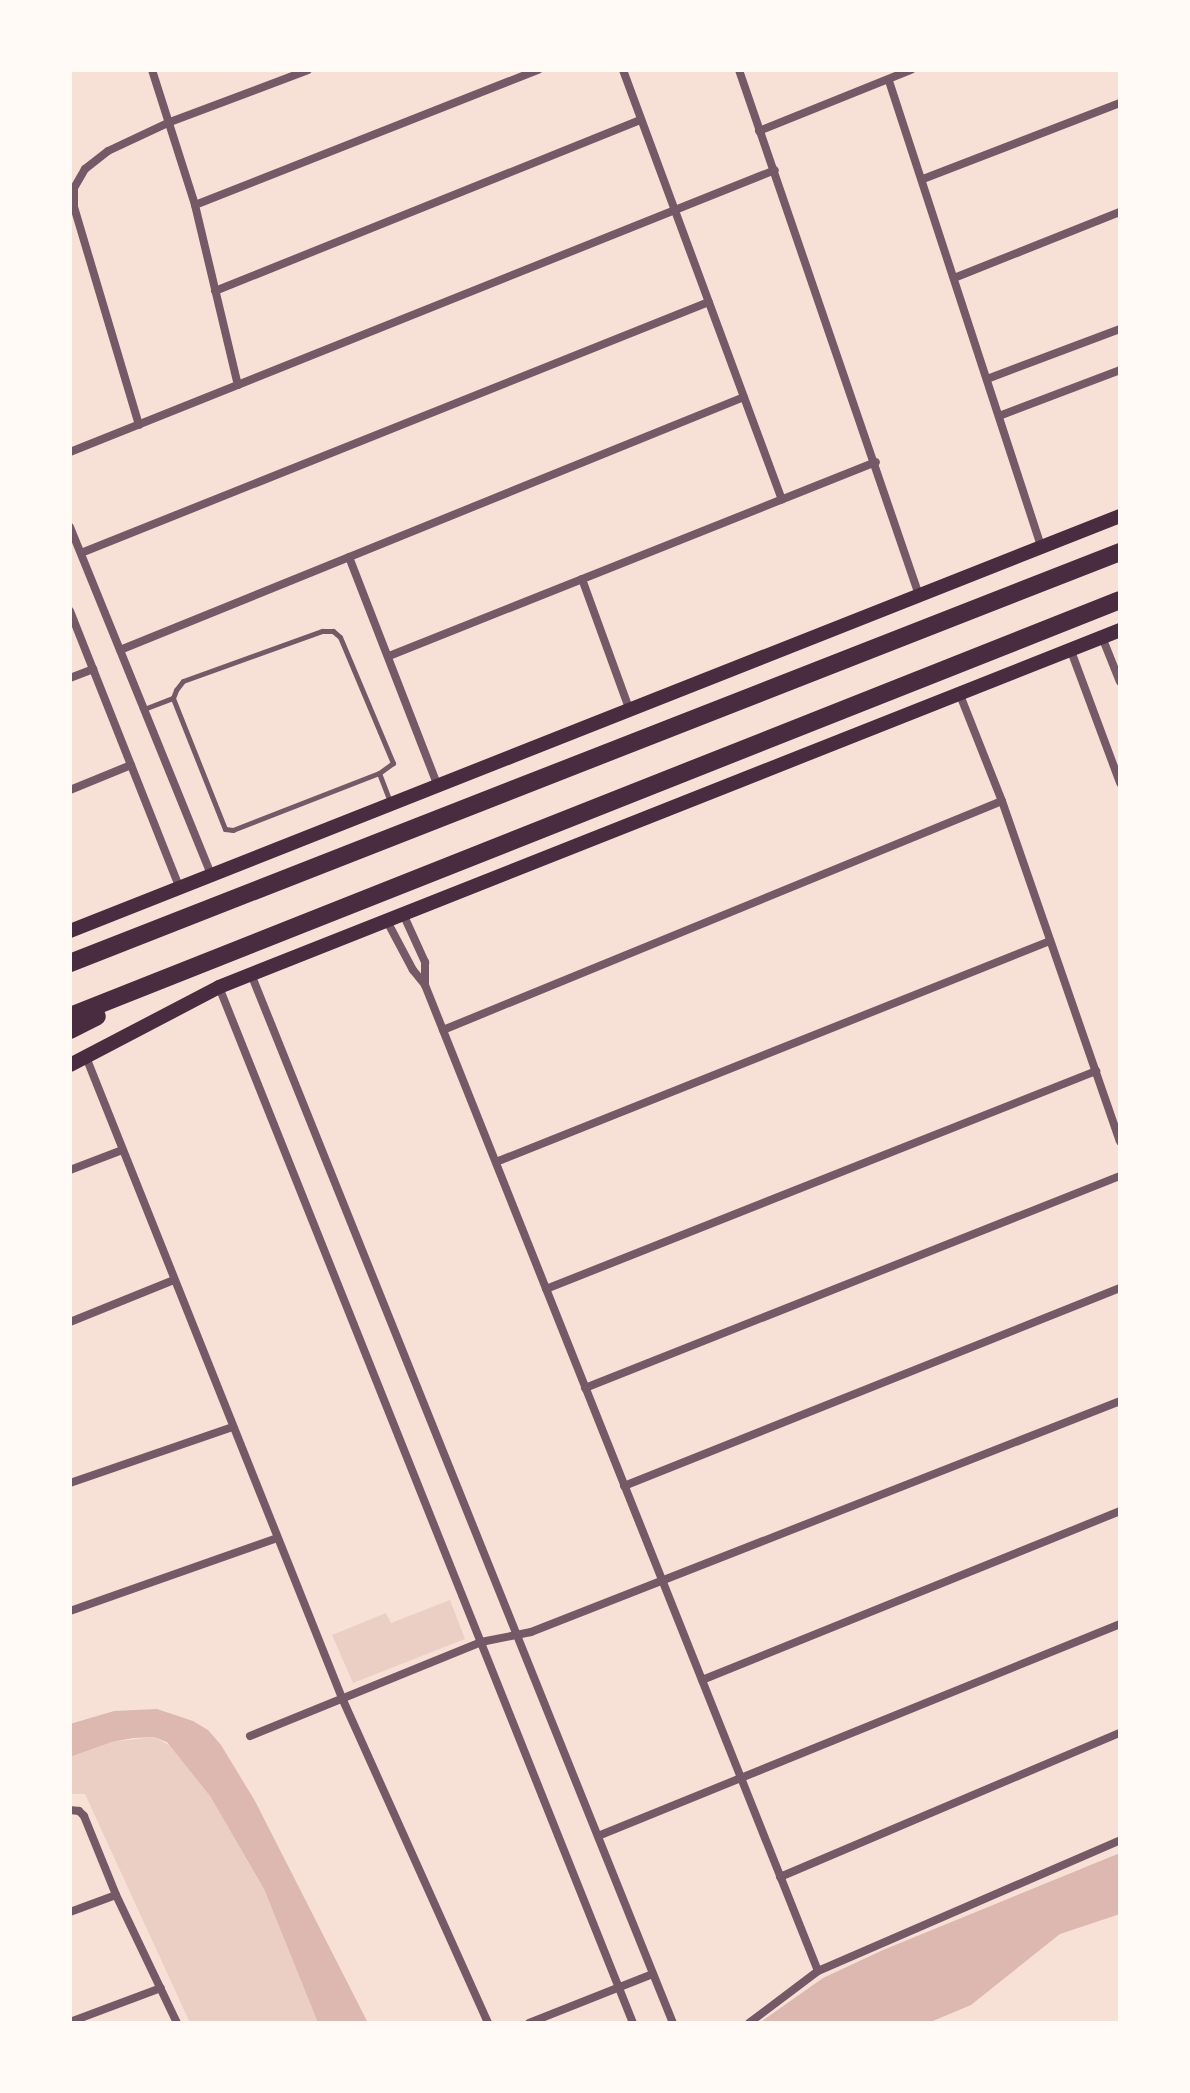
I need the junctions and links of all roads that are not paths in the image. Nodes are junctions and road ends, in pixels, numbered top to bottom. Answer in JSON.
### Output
{"nodes":[{"id":1,"x":152,"y":70,"type":"edge"},
{"id":2,"x":308,"y":70,"type":"edge"},
{"id":3,"x":538,"y":70,"type":"edge"},
{"id":4,"x":623,"y":70,"type":"edge"},
{"id":5,"x":739,"y":70,"type":"edge"},
{"id":6,"x":911,"y":70,"type":"edge"},
{"id":7,"x":889,"y":81,"type":"junction"},
{"id":8,"x":1120,"y":103,"type":"edge"},
{"id":9,"x":641,"y":120,"type":"junction"},
{"id":10,"x":170,"y":122,"type":"junction"},
{"id":11,"x":759,"y":131,"type":"junction"},
{"id":12,"x":775,"y":170,"type":"junction"},
{"id":13,"x":923,"y":179,"type":"junction"},
{"id":14,"x":195,"y":205,"type":"junction"},
{"id":15,"x":675,"y":210,"type":"junction"},
{"id":16,"x":1120,"y":212,"type":"edge"},
{"id":17,"x":954,"y":278,"type":"junction"},
{"id":18,"x":215,"y":291,"type":"junction"},
{"id":19,"x":709,"y":302,"type":"junction"},
{"id":20,"x":1120,"y":329,"type":"edge"},
{"id":21,"x":1120,"y":370,"type":"edge"},
{"id":22,"x":987,"y":379,"type":"junction"},
{"id":23,"x":238,"y":385,"type":"junction"},
{"id":24,"x":744,"y":397,"type":"junction"},
{"id":25,"x":999,"y":416,"type":"junction"},
{"id":26,"x":139,"y":425,"type":"junction"},
{"id":27,"x":70,"y":452,"type":"edge"},
{"id":28,"x":876,"y":462,"type":"junction"},
{"id":29,"x":782,"y":500,"type":"junction"},
{"id":30,"x":1120,"y":516,"type":"edge"},
{"id":31,"x":70,"y":527,"type":"edge"},
{"id":32,"x":1041,"y":546,"type":"junction"},
{"id":33,"x":1120,"y":552,"type":"edge"},
{"id":34,"x":81,"y":553,"type":"junction"},
{"id":35,"x":349,"y":557,"type":"junction"},
{"id":36,"x":582,"y":579,"type":"junction"},
{"id":37,"x":919,"y":595,"type":"junction"},
{"id":38,"x":1120,"y":600,"type":"edge"},
{"id":39,"x":70,"y":611,"type":"edge"},
{"id":40,"x":1120,"y":630,"type":"edge"},
{"id":41,"x":1102,"y":637,"type":"junction"},
{"id":42,"x":120,"y":650,"type":"junction"},
{"id":43,"x":1071,"y":651,"type":"junction"},
{"id":44,"x":389,"y":656,"type":"junction"},
{"id":45,"x":93,"y":669,"type":"junction"},
{"id":46,"x":70,"y":678,"type":"edge"},
{"id":47,"x":1120,"y":682,"type":"edge"},
{"id":48,"x":960,"y":695,"type":"junction"},
{"id":49,"x":173,"y":698,"type":"junction"},
{"id":50,"x":144,"y":709,"type":"junction"},
{"id":51,"x":630,"y":711,"type":"junction"},
{"id":52,"x":131,"y":765,"type":"junction"},
{"id":53,"x":379,"y":773,"type":"junction"},
{"id":54,"x":1120,"y":783,"type":"edge"},
{"id":55,"x":439,"y":787,"type":"junction"},
{"id":56,"x":70,"y":790,"type":"edge"},
{"id":57,"x":1002,"y":801,"type":"junction"},
{"id":58,"x":391,"y":805,"type":"junction"},
{"id":59,"x":211,"y":874,"type":"junction"},
{"id":60,"x":179,"y":887,"type":"junction"},
{"id":61,"x":404,"y":916,"type":"junction"},
{"id":62,"x":388,"y":923,"type":"junction"},
{"id":63,"x":70,"y":931,"type":"edge"},
{"id":64,"x":1050,"y":941,"type":"junction"},
{"id":65,"x":70,"y":963,"type":"edge"},
{"id":66,"x":193,"y":968,"type":"junction"},
{"id":67,"x":251,"y":974,"type":"junction"},
{"id":68,"x":425,"y":985,"type":"junction"},
{"id":69,"x":219,"y":987,"type":"junction"},
{"id":70,"x":70,"y":1016,"type":"edge"},
{"id":71,"x":70,"y":1030,"type":"edge"},
{"id":72,"x":443,"y":1030,"type":"junction"},
{"id":73,"x":86,"y":1057,"type":"junction"},
{"id":74,"x":70,"y":1065,"type":"edge"},
{"id":75,"x":1096,"y":1071,"type":"junction"},
{"id":76,"x":1120,"y":1141,"type":"edge"},
{"id":77,"x":122,"y":1150,"type":"junction"},
{"id":78,"x":496,"y":1162,"type":"junction"},
{"id":79,"x":70,"y":1170,"type":"edge"},
{"id":80,"x":1120,"y":1176,"type":"edge"},
{"id":81,"x":174,"y":1280,"type":"junction"},
{"id":82,"x":1120,"y":1288,"type":"edge"},
{"id":83,"x":546,"y":1289,"type":"junction"},
{"id":84,"x":70,"y":1322,"type":"edge"},
{"id":85,"x":585,"y":1388,"type":"junction"},
{"id":86,"x":1120,"y":1401,"type":"edge"},
{"id":87,"x":233,"y":1427,"type":"junction"},
{"id":88,"x":70,"y":1483,"type":"edge"},
{"id":89,"x":624,"y":1486,"type":"junction"},
{"id":90,"x":1120,"y":1511,"type":"edge"},
{"id":91,"x":277,"y":1538,"type":"junction"},
{"id":92,"x":662,"y":1581,"type":"junction"},
{"id":93,"x":70,"y":1611,"type":"edge"},
{"id":94,"x":1120,"y":1624,"type":"edge"},
{"id":95,"x":517,"y":1635,"type":"junction"},
{"id":96,"x":481,"y":1642,"type":"junction"},
{"id":97,"x":702,"y":1680,"type":"junction"},
{"id":98,"x":342,"y":1698,"type":"junction"},
{"id":99,"x":1120,"y":1733,"type":"edge"},
{"id":100,"x":250,"y":1736,"type":"dead end"},
{"id":101,"x":740,"y":1776,"type":"junction"},
{"id":102,"x":70,"y":1810,"type":"edge"},
{"id":103,"x":598,"y":1836,"type":"junction"},
{"id":104,"x":1120,"y":1840,"type":"edge"},
{"id":105,"x":780,"y":1877,"type":"junction"},
{"id":106,"x":116,"y":1895,"type":"junction"},
{"id":107,"x":70,"y":1912,"type":"edge"},
{"id":108,"x":818,"y":1971,"type":"junction"},
{"id":109,"x":653,"y":1974,"type":"junction"},
{"id":110,"x":618,"y":1987,"type":"junction"},
{"id":111,"x":161,"y":1988,"type":"junction"},
{"id":112,"x":70,"y":2022,"type":"edge"},
{"id":113,"x":177,"y":2023,"type":"edge"},
{"id":114,"x":488,"y":2023,"type":"edge"},
{"id":115,"x":529,"y":2023,"type":"edge"},
{"id":116,"x":633,"y":2023,"type":"edge"},
{"id":117,"x":673,"y":2023,"type":"edge"},
{"id":118,"x":749,"y":2023,"type":"edge"}],
"edges":[{"from":1,"to":10,"type":"street"},
{"from":2,"to":10,"type":"street"},
{"from":3,"to":14,"type":"street"},
{"from":4,"to":9,"type":"street"},
{"from":5,"to":11,"type":"street"},
{"from":6,"to":7,"type":"street"},
{"from":7,"to":11,"type":"street"},
{"from":7,"to":13,"type":"street"},
{"from":8,"to":13,"type":"street"},
{"from":9,"to":15,"type":"street"},
{"from":9,"to":18,"type":"street"},
{"from":10,"to":14,"type":"street"},
{"from":10,"to":26,"type":"street"},
{"from":11,"to":12,"type":"street"},
{"from":12,"to":15,"type":"street"},
{"from":12,"to":28,"type":"street"},
{"from":13,"to":17,"type":"street"},
{"from":14,"to":18,"type":"street"},
{"from":15,"to":19,"type":"street"},
{"from":15,"to":23,"type":"street"},
{"from":16,"to":17,"type":"street"},
{"from":17,"to":22,"type":"street"},
{"from":18,"to":23,"type":"street"},
{"from":19,"to":24,"type":"street"},
{"from":19,"to":34,"type":"street"},
{"from":20,"to":22,"type":"street"},
{"from":21,"to":25,"type":"street"},
{"from":22,"to":25,"type":"street"},
{"from":23,"to":26,"type":"street"},
{"from":24,"to":29,"type":"street"},
{"from":24,"to":35,"type":"street"},
{"from":25,"to":32,"type":"street"},
{"from":26,"to":27,"type":"street"},
{"from":28,"to":29,"type":"street"},
{"from":28,"to":37,"type":"street"},
{"from":29,"to":36,"type":"street"},
{"from":30,"to":32,"type":"main road"},
{"from":31,"to":34,"type":"street"},
{"from":32,"to":37,"type":"main road"},
{"from":33,"to":65,"type":"highway"},
{"from":34,"to":42,"type":"street"},
{"from":35,"to":42,"type":"street"},
{"from":35,"to":44,"type":"street"},
{"from":36,"to":44,"type":"street"},
{"from":36,"to":51,"type":"street"},
{"from":37,"to":51,"type":"main road"},
{"from":38,"to":66,"type":"highway"},
{"from":39,"to":45,"type":"street"},
{"from":40,"to":41,"type":"main road"},
{"from":41,"to":43,"type":"main road"},
{"from":41,"to":47,"type":"street"},
{"from":42,"to":50,"type":"street"},
{"from":43,"to":48,"type":"main road"},
{"from":43,"to":54,"type":"street"},
{"from":44,"to":55,"type":"street"},
{"from":45,"to":46,"type":"street"},
{"from":45,"to":52,"type":"street"},
{"from":48,"to":57,"type":"street"},
{"from":48,"to":61,"type":"main road"},
{"from":49,"to":50,"type":"lane"},
{"from":49,"to":53,"type":"lane"},
{"from":49,"to":53,"type":"lane"},
{"from":50,"to":59,"type":"street"},
{"from":51,"to":55,"type":"main road"},
{"from":52,"to":56,"type":"street"},
{"from":52,"to":60,"type":"street"},
{"from":53,"to":58,"type":"lane"},
{"from":55,"to":58,"type":"main road"},
{"from":57,"to":64,"type":"street"},
{"from":57,"to":72,"type":"street"},
{"from":58,"to":59,"type":"main road"},
{"from":59,"to":60,"type":"main road"},
{"from":60,"to":63,"type":"main road"},
{"from":61,"to":62,"type":"main road"},
{"from":61,"to":68,"type":"street"},
{"from":62,"to":67,"type":"main road"},
{"from":62,"to":68,"type":"street"},
{"from":64,"to":75,"type":"street"},
{"from":64,"to":78,"type":"street"},
{"from":66,"to":70,"type":"highway"},
{"from":66,"to":71,"type":"highway"},
{"from":67,"to":69,"type":"main road"},
{"from":67,"to":95,"type":"street"},
{"from":68,"to":72,"type":"street"},
{"from":69,"to":73,"type":"main road"},
{"from":69,"to":96,"type":"street"},
{"from":72,"to":78,"type":"street"},
{"from":73,"to":74,"type":"main road"},
{"from":73,"to":77,"type":"street"},
{"from":75,"to":76,"type":"street"},
{"from":75,"to":83,"type":"street"},
{"from":77,"to":79,"type":"street"},
{"from":77,"to":81,"type":"street"},
{"from":78,"to":83,"type":"street"},
{"from":80,"to":85,"type":"street"},
{"from":81,"to":84,"type":"street"},
{"from":81,"to":87,"type":"street"},
{"from":82,"to":89,"type":"street"},
{"from":83,"to":85,"type":"street"},
{"from":85,"to":89,"type":"street"},
{"from":86,"to":92,"type":"street"},
{"from":87,"to":88,"type":"street"},
{"from":87,"to":91,"type":"street"},
{"from":89,"to":92,"type":"street"},
{"from":90,"to":97,"type":"street"},
{"from":91,"to":93,"type":"street"},
{"from":91,"to":98,"type":"street"},
{"from":92,"to":95,"type":"street"},
{"from":92,"to":97,"type":"street"},
{"from":94,"to":101,"type":"street"},
{"from":95,"to":96,"type":"street"},
{"from":95,"to":103,"type":"street"},
{"from":96,"to":98,"type":"street"},
{"from":96,"to":110,"type":"street"},
{"from":97,"to":101,"type":"street"},
{"from":98,"to":100,"type":"street"},
{"from":98,"to":114,"type":"street"},
{"from":99,"to":105,"type":"street"},
{"from":101,"to":103,"type":"street"},
{"from":101,"to":105,"type":"street"},
{"from":102,"to":106,"type":"street"},
{"from":103,"to":109,"type":"street"},
{"from":104,"to":108,"type":"street"},
{"from":105,"to":108,"type":"street"},
{"from":106,"to":107,"type":"street"},
{"from":106,"to":111,"type":"street"},
{"from":108,"to":118,"type":"street"},
{"from":109,"to":110,"type":"street"},
{"from":109,"to":117,"type":"street"},
{"from":110,"to":115,"type":"street"},
{"from":110,"to":116,"type":"street"},
{"from":111,"to":112,"type":"street"},
{"from":111,"to":113,"type":"street"}]}
